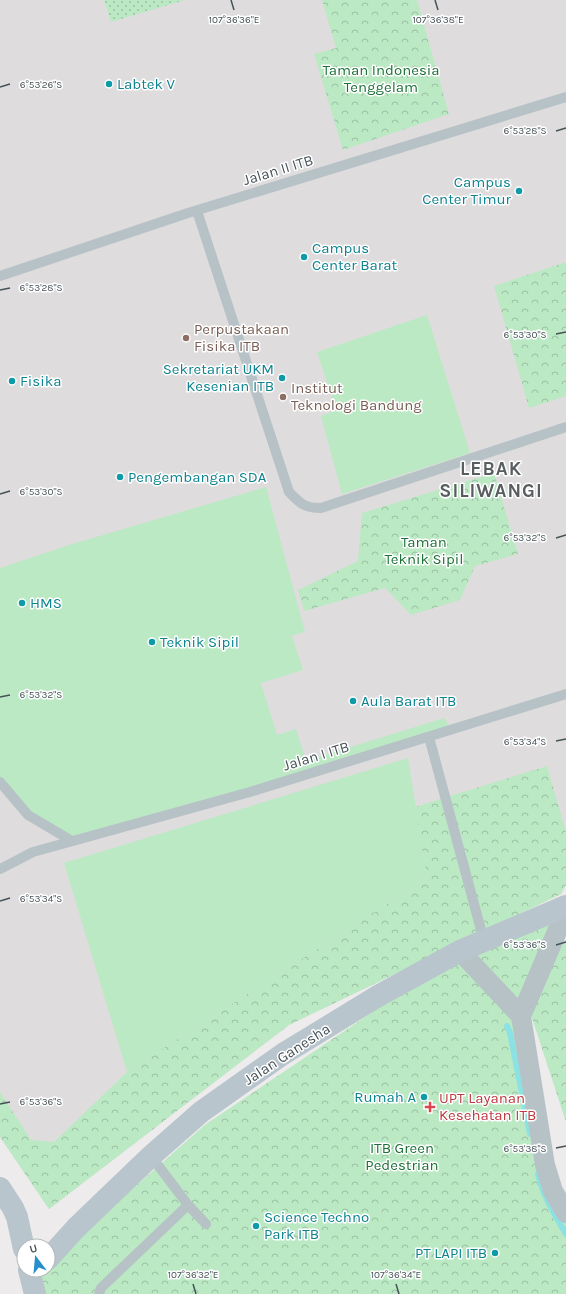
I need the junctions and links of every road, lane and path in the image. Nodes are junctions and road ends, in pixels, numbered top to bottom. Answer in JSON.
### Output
{"nodes":[{"id":1,"x":566,"y":97,"type":"edge"},
{"id":2,"x":197,"y":211,"type":"junction"},
{"id":3,"x":0,"y":276,"type":"edge"},
{"id":4,"x":566,"y":427,"type":"edge"},
{"id":5,"x":566,"y":694,"type":"edge"},
{"id":6,"x":428,"y":737,"type":"junction"},
{"id":7,"x":0,"y":782,"type":"edge"},
{"id":8,"x":72,"y":842,"type":"junction"},
{"id":9,"x":1,"y":868,"type":"edge"},
{"id":10,"x":566,"y":906,"type":"edge"},
{"id":11,"x":566,"y":919,"type":"edge"},
{"id":12,"x":484,"y":941,"type":"junction"},
{"id":13,"x":460,"y":951,"type":"junction"},
{"id":14,"x":521,"y":1016,"type":"junction"},
{"id":15,"x":152,"y":1156,"type":"junction"},
{"id":16,"x":0,"y":1188,"type":"edge"},
{"id":17,"x":188,"y":1205,"type":"junction"},
{"id":18,"x":566,"y":1213,"type":"edge"},
{"id":19,"x":206,"y":1224,"type":"dead end"},
{"id":20,"x":22,"y":1238,"type":"edge"},
{"id":21,"x":56,"y":1250,"type":"edge"},
{"id":22,"x":99,"y":1294,"type":"edge"}],
"edges":[{"from":1,"to":2,"type":"lane","name":"Jalan II ITB"},
{"from":2,"to":3,"type":"lane","name":"Jalan II ITB"},
{"from":2,"to":4,"type":"lane"},
{"from":5,"to":6,"type":"lane","name":"Jalan I ITB"},
{"from":6,"to":8,"type":"lane","name":"Jalan I ITB"},
{"from":6,"to":12,"type":"lane"},
{"from":7,"to":8,"type":"lane"},
{"from":8,"to":9,"type":"lane","name":"Jalan I ITB"},
{"from":10,"to":12,"type":"street","name":"Jalan Ganesha"},
{"from":11,"to":14,"type":"street"},
{"from":12,"to":13,"type":"street","name":"Jalan Ganesha"},
{"from":13,"to":14,"type":"street"},
{"from":13,"to":15,"type":"street","name":"Jalan Ganesha"},
{"from":14,"to":18,"type":"street"},
{"from":15,"to":17,"type":"lane"},
{"from":15,"to":21,"type":"street","name":"Jalan Ganesha"},
{"from":16,"to":20,"type":"street"},
{"from":17,"to":19,"type":"lane"},
{"from":17,"to":22,"type":"lane"}]}
